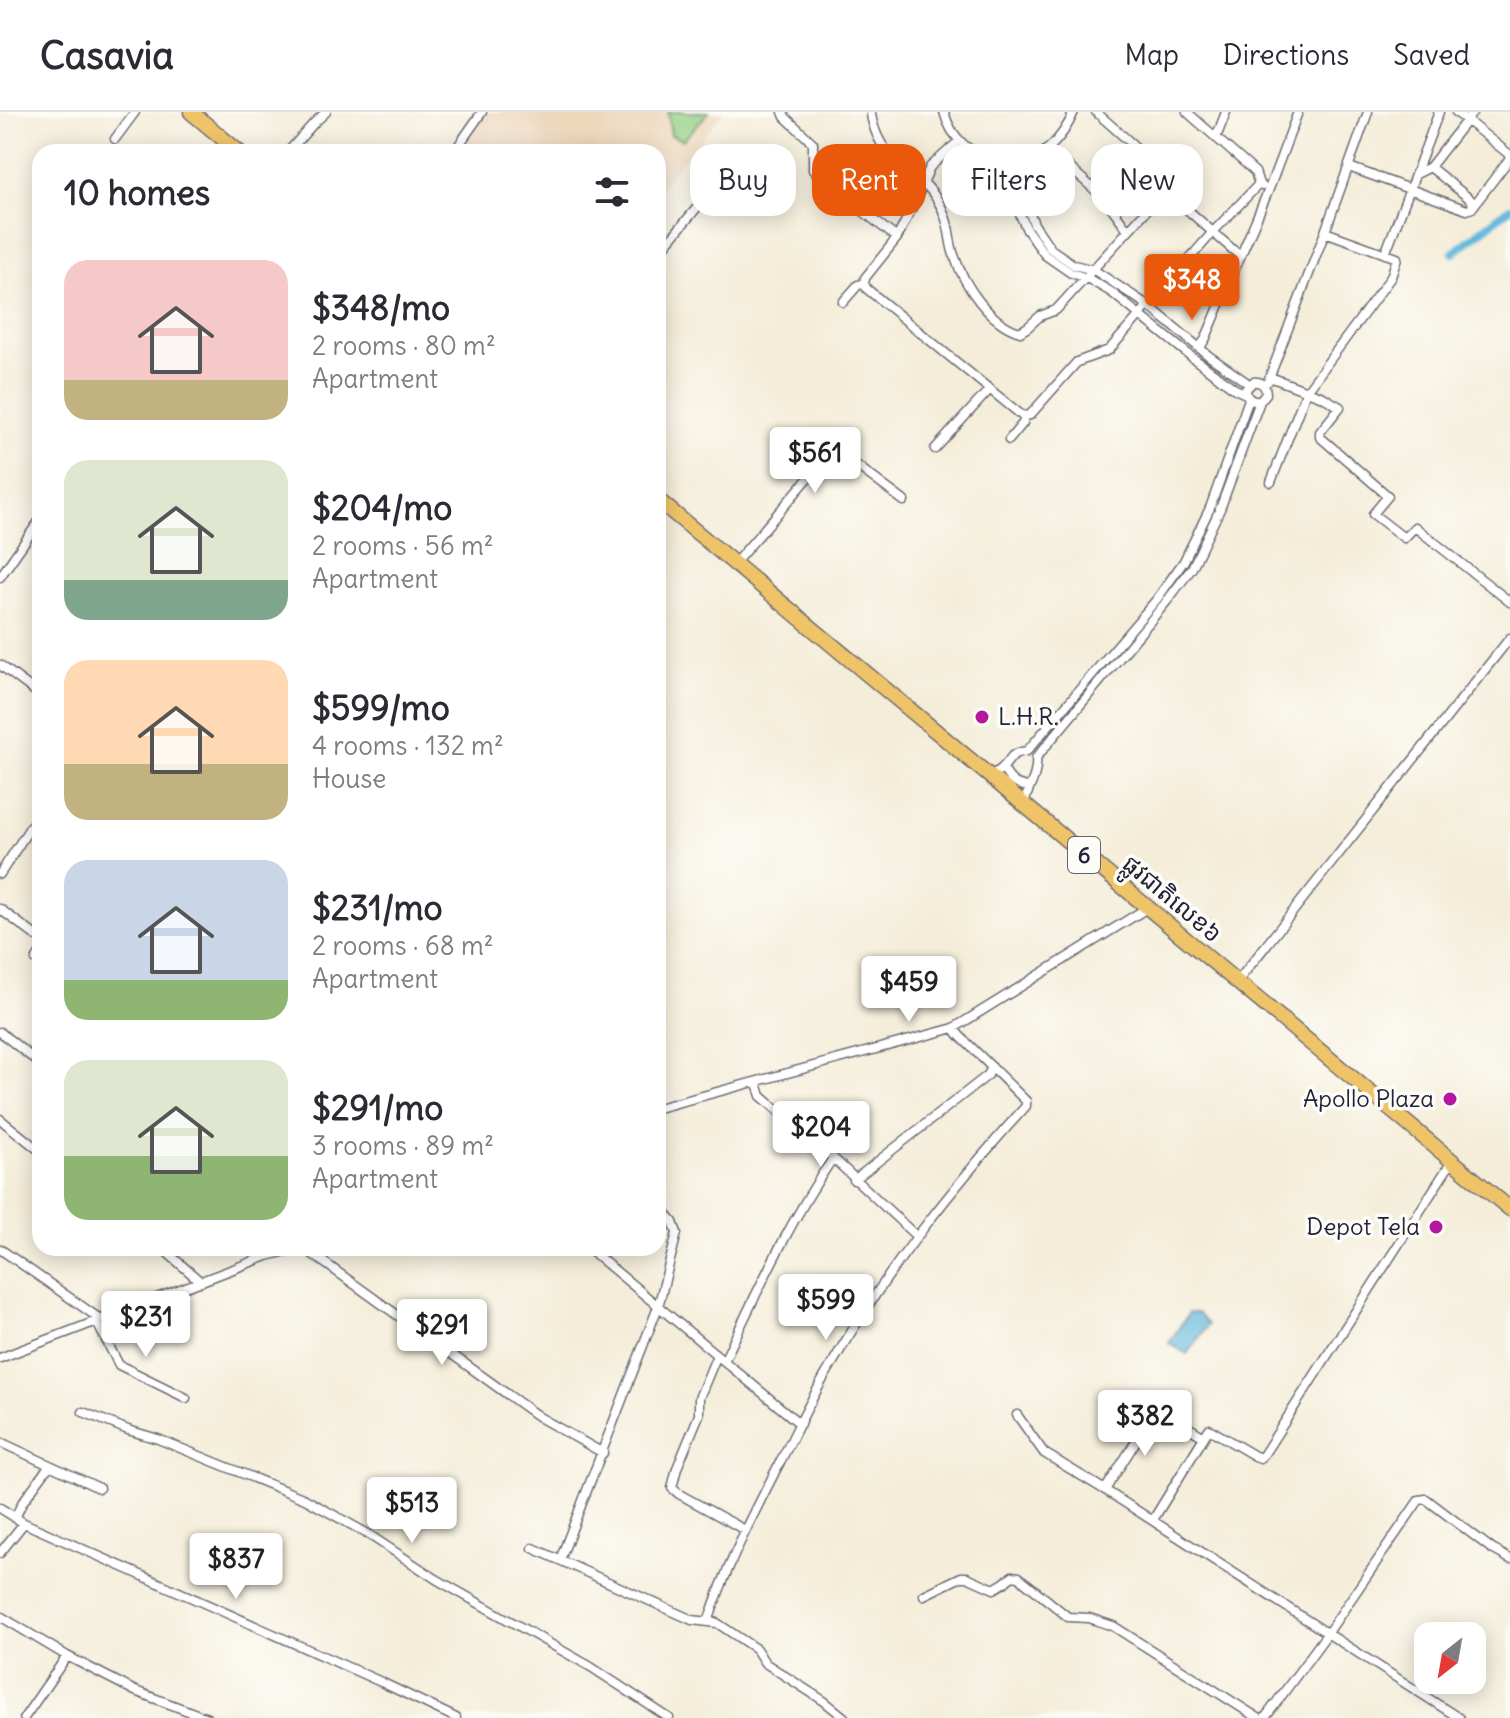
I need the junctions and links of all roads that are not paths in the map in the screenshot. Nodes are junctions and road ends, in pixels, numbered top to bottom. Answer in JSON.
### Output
{"nodes":[{"id":1,"x":135,"y":112,"type":"edge"},
{"id":2,"x":191,"y":112,"type":"edge"},
{"id":3,"x":326,"y":112,"type":"edge"},
{"id":4,"x":482,"y":112,"type":"edge"},
{"id":5,"x":783,"y":112,"type":"edge"},
{"id":6,"x":871,"y":112,"type":"edge"},
{"id":7,"x":944,"y":112,"type":"edge"},
{"id":8,"x":1074,"y":112,"type":"edge"},
{"id":9,"x":1096,"y":112,"type":"edge"},
{"id":10,"x":1187,"y":112,"type":"edge"},
{"id":11,"x":1226,"y":112,"type":"edge"},
{"id":12,"x":1298,"y":112,"type":"edge"},
{"id":13,"x":1368,"y":112,"type":"edge"},
{"id":14,"x":1439,"y":112,"type":"edge"},
{"id":15,"x":1456,"y":112,"type":"edge"},
{"id":16,"x":1473,"y":112,"type":"edge"},
{"id":17,"x":1467,"y":120,"type":"junction"},
{"id":18,"x":1216,"y":138,"type":"junction"},
{"id":19,"x":115,"y":139,"type":"dead end"},
{"id":20,"x":959,"y":141,"type":"junction"},
{"id":21,"x":229,"y":144,"type":"edge"},
{"id":22,"x":295,"y":144,"type":"edge"},
{"id":23,"x":460,"y":144,"type":"edge"},
{"id":24,"x":881,"y":144,"type":"edge"},
{"id":25,"x":963,"y":144,"type":"edge"},
{"id":26,"x":1055,"y":144,"type":"edge"},
{"id":27,"x":1132,"y":144,"type":"edge"},
{"id":28,"x":1510,"y":156,"type":"edge"},
{"id":29,"x":1349,"y":167,"type":"junction"},
{"id":30,"x":1430,"y":167,"type":"junction"},
{"id":31,"x":1075,"y":172,"type":"edge"},
{"id":32,"x":1416,"y":174,"type":"junction"},
{"id":33,"x":926,"y":178,"type":"edge"},
{"id":34,"x":1259,"y":184,"type":"junction"},
{"id":35,"x":926,"y":186,"type":"edge"},
{"id":36,"x":1269,"y":189,"type":"junction"},
{"id":37,"x":1410,"y":189,"type":"junction"},
{"id":38,"x":1472,"y":208,"type":"junction"},
{"id":39,"x":690,"y":216,"type":"edge"},
{"id":40,"x":908,"y":216,"type":"edge"},
{"id":41,"x":1021,"y":216,"type":"edge"},
{"id":42,"x":1031,"y":216,"type":"edge"},
{"id":43,"x":1140,"y":216,"type":"edge"},
{"id":44,"x":1197,"y":216,"type":"edge"},
{"id":45,"x":1128,"y":230,"type":"junction"},
{"id":46,"x":1213,"y":232,"type":"junction"},
{"id":47,"x":1325,"y":232,"type":"junction"},
{"id":48,"x":897,"y":238,"type":"junction"},
{"id":49,"x":666,"y":244,"type":"edge"},
{"id":50,"x":1385,"y":254,"type":"junction"},
{"id":51,"x":1240,"y":256,"type":"junction"},
{"id":52,"x":1094,"y":270,"type":"junction"},
{"id":53,"x":1087,"y":278,"type":"junction"},
{"id":54,"x":864,"y":284,"type":"junction"},
{"id":55,"x":843,"y":302,"type":"dead end"},
{"id":56,"x":1149,"y":306,"type":"junction"},
{"id":57,"x":1139,"y":316,"type":"junction"},
{"id":58,"x":1199,"y":348,"type":"junction"},
{"id":59,"x":1267,"y":382,"type":"junction"},
{"id":60,"x":1249,"y":384,"type":"junction"},
{"id":61,"x":990,"y":389,"type":"junction"},
{"id":62,"x":1306,"y":392,"type":"junction"},
{"id":63,"x":1248,"y":397,"type":"junction"},
{"id":64,"x":1260,"y":401,"type":"junction"},
{"id":65,"x":1025,"y":416,"type":"junction"},
{"id":66,"x":1009,"y":440,"type":"dead end"},
{"id":67,"x":935,"y":449,"type":"dead end"},
{"id":68,"x":1271,"y":482,"type":"dead end"},
{"id":69,"x":904,"y":501,"type":"dead end"},
{"id":70,"x":666,"y":507,"type":"edge"},
{"id":71,"x":32,"y":531,"type":"edge"},
{"id":72,"x":1184,"y":561,"type":"junction"},
{"id":73,"x":734,"y":564,"type":"junction"},
{"id":74,"x":1192,"y":568,"type":"junction"},
{"id":75,"x":0,"y":577,"type":"edge"},
{"id":76,"x":1510,"y":602,"type":"edge"},
{"id":77,"x":1510,"y":638,"type":"edge"},
{"id":78,"x":0,"y":665,"type":"edge"},
{"id":79,"x":32,"y":689,"type":"edge"},
{"id":80,"x":997,"y":772,"type":"junction"},
{"id":81,"x":1028,"y":787,"type":"junction"},
{"id":82,"x":1024,"y":805,"type":"junction"},
{"id":83,"x":32,"y":824,"type":"edge"},
{"id":84,"x":0,"y":874,"type":"edge"},
{"id":85,"x":1147,"y":908,"type":"junction"},
{"id":86,"x":0,"y":909,"type":"edge"},
{"id":87,"x":32,"y":933,"type":"edge"},
{"id":88,"x":1237,"y":982,"type":"junction"},
{"id":89,"x":954,"y":1028,"type":"junction"},
{"id":90,"x":0,"y":1032,"type":"edge"},
{"id":91,"x":32,"y":1058,"type":"edge"},
{"id":92,"x":992,"y":1067,"type":"junction"},
{"id":93,"x":757,"y":1083,"type":"junction"},
{"id":94,"x":666,"y":1106,"type":"edge"},
{"id":95,"x":0,"y":1119,"type":"edge"},
{"id":96,"x":32,"y":1145,"type":"edge"},
{"id":97,"x":833,"y":1158,"type":"junction"},
{"id":98,"x":1452,"y":1161,"type":"junction"},
{"id":99,"x":854,"y":1180,"type":"junction"},
{"id":100,"x":1510,"y":1209,"type":"edge"},
{"id":101,"x":666,"y":1214,"type":"edge"},
{"id":102,"x":916,"y":1236,"type":"junction"},
{"id":103,"x":0,"y":1249,"type":"edge"},
{"id":104,"x":171,"y":1256,"type":"edge"},
{"id":105,"x":256,"y":1256,"type":"edge"},
{"id":106,"x":313,"y":1256,"type":"edge"},
{"id":107,"x":597,"y":1256,"type":"edge"},
{"id":108,"x":201,"y":1282,"type":"junction"},
{"id":109,"x":658,"y":1307,"type":"junction"},
{"id":110,"x":98,"y":1320,"type":"junction"},
{"id":111,"x":0,"y":1358,"type":"edge"},
{"id":112,"x":720,"y":1358,"type":"junction"},
{"id":113,"x":186,"y":1398,"type":"dead end"},
{"id":114,"x":83,"y":1412,"type":"dead end"},
{"id":115,"x":1017,"y":1415,"type":"dead end"},
{"id":116,"x":800,"y":1424,"type":"junction"},
{"id":117,"x":1204,"y":1437,"type":"junction"},
{"id":118,"x":0,"y":1442,"type":"edge"},
{"id":119,"x":603,"y":1453,"type":"junction"},
{"id":120,"x":49,"y":1466,"type":"junction"},
{"id":121,"x":99,"y":1488,"type":"dead end"},
{"id":122,"x":1105,"y":1490,"type":"junction"},
{"id":123,"x":0,"y":1508,"type":"edge"},
{"id":124,"x":15,"y":1518,"type":"junction"},
{"id":125,"x":1153,"y":1520,"type":"junction"},
{"id":126,"x":24,"y":1523,"type":"junction"},
{"id":127,"x":745,"y":1530,"type":"junction"},
{"id":128,"x":533,"y":1548,"type":"dead end"},
{"id":129,"x":0,"y":1553,"type":"edge"},
{"id":130,"x":1510,"y":1559,"type":"edge"},
{"id":131,"x":560,"y":1560,"type":"junction"},
{"id":132,"x":924,"y":1595,"type":"dead end"},
{"id":133,"x":0,"y":1616,"type":"edge"},
{"id":134,"x":708,"y":1622,"type":"junction"},
{"id":135,"x":1327,"y":1634,"type":"junction"},
{"id":136,"x":67,"y":1656,"type":"junction"},
{"id":137,"x":24,"y":1718,"type":"edge"},
{"id":138,"x":207,"y":1718,"type":"edge"},
{"id":139,"x":456,"y":1718,"type":"edge"},
{"id":140,"x":669,"y":1718,"type":"edge"},
{"id":141,"x":845,"y":1718,"type":"edge"},
{"id":142,"x":1258,"y":1718,"type":"edge"},
{"id":143,"x":1265,"y":1718,"type":"edge"},
{"id":144,"x":1459,"y":1718,"type":"edge"}],
"edges":[{"from":1,"to":19,"type":"street"},
{"from":2,"to":21,"type":"highway"},
{"from":3,"to":22,"type":"street"},
{"from":4,"to":23,"type":"street"},
{"from":5,"to":48,"type":"street"},
{"from":6,"to":24,"type":"street"},
{"from":7,"to":20,"type":"street"},
{"from":8,"to":26,"type":"street"},
{"from":9,"to":27,"type":"street"},
{"from":10,"to":18,"type":"street"},
{"from":11,"to":18,"type":"street"},
{"from":12,"to":36,"type":"street"},
{"from":13,"to":29,"type":"street"},
{"from":14,"to":32,"type":"street"},
{"from":15,"to":17,"type":"street"},
{"from":16,"to":17,"type":"street"},
{"from":17,"to":28,"type":"street"},
{"from":17,"to":30,"type":"street"},
{"from":18,"to":34,"type":"street"},
{"from":20,"to":25,"type":"street"},
{"from":20,"to":33,"type":"street"},
{"from":28,"to":38,"type":"street"},
{"from":29,"to":37,"type":"street"},
{"from":29,"to":47,"type":"street"},
{"from":30,"to":32,"type":"street"},
{"from":30,"to":38,"type":"street"},
{"from":31,"to":45,"type":"street"},
{"from":32,"to":37,"type":"street"},
{"from":34,"to":36,"type":"street"},
{"from":34,"to":46,"type":"street"},
{"from":35,"to":53,"type":"street"},
{"from":36,"to":51,"type":"street"},
{"from":37,"to":38,"type":"street"},
{"from":37,"to":50,"type":"street"},
{"from":39,"to":49,"type":"street"},
{"from":40,"to":48,"type":"street"},
{"from":41,"to":53,"type":"street"},
{"from":42,"to":52,"type":"street"},
{"from":43,"to":45,"type":"street"},
{"from":44,"to":46,"type":"street"},
{"from":45,"to":52,"type":"street"},
{"from":46,"to":51,"type":"street"},
{"from":46,"to":56,"type":"street"},
{"from":47,"to":50,"type":"street"},
{"from":47,"to":59,"type":"street"},
{"from":48,"to":54,"type":"street"},
{"from":50,"to":62,"type":"street"},
{"from":51,"to":58,"type":"street"},
{"from":52,"to":53,"type":"street"},
{"from":52,"to":56,"type":"street"},
{"from":53,"to":57,"type":"street"},
{"from":54,"to":55,"type":"street"},
{"from":54,"to":61,"type":"street"},
{"from":56,"to":57,"type":"street"},
{"from":56,"to":58,"type":"street"},
{"from":57,"to":63,"type":"street"},
{"from":57,"to":65,"type":"street"},
{"from":58,"to":60,"type":"street"},
{"from":59,"to":60,"type":"street"},
{"from":59,"to":62,"type":"street"},
{"from":59,"to":64,"type":"street"},
{"from":60,"to":63,"type":"street"},
{"from":61,"to":65,"type":"street"},
{"from":61,"to":67,"type":"street"},
{"from":62,"to":68,"type":"street"},
{"from":62,"to":76,"type":"street"},
{"from":63,"to":64,"type":"street"},
{"from":63,"to":72,"type":"street"},
{"from":64,"to":74,"type":"street"},
{"from":65,"to":66,"type":"street"},
{"from":69,"to":73,"type":"street"},
{"from":70,"to":73,"type":"highway","name":"ផ្លូវជាតិលេខ៦","number":"6"},
{"from":71,"to":75,"type":"street"},
{"from":72,"to":74,"type":"street"},
{"from":72,"to":80,"type":"street"},
{"from":73,"to":80,"type":"highway","name":"ផ្លូវជាតិលេខ៦","number":"6"},
{"from":74,"to":81,"type":"street"},
{"from":77,"to":88,"type":"street"},
{"from":78,"to":79,"type":"street"},
{"from":80,"to":81,"type":"street"},
{"from":80,"to":82,"type":"highway","name":"ផ្លូវជាតិលេខ៦","number":"6"},
{"from":81,"to":82,"type":"street"},
{"from":82,"to":85,"type":"highway","name":"ផ្លូវជាតិលេខ៦","number":"6"},
{"from":83,"to":84,"type":"street"},
{"from":85,"to":88,"type":"highway","name":"ផ្លូវជាតិលេខ៦","number":"6"},
{"from":85,"to":89,"type":"street"},
{"from":86,"to":87,"type":"street"},
{"from":88,"to":98,"type":"highway","name":"ផ្លូវជាតិលេខ៦","number":"6"},
{"from":89,"to":92,"type":"street"},
{"from":89,"to":93,"type":"street"},
{"from":90,"to":91,"type":"street"},
{"from":92,"to":99,"type":"street"},
{"from":92,"to":102,"type":"street"},
{"from":93,"to":94,"type":"street"},
{"from":93,"to":97,"type":"street"},
{"from":95,"to":96,"type":"street"},
{"from":97,"to":99,"type":"street"},
{"from":97,"to":112,"type":"street"},
{"from":98,"to":100,"type":"highway","name":"ផ្លូវជាតិលេខ៦","number":"6"},
{"from":98,"to":117,"type":"street"},
{"from":99,"to":102,"type":"street"},
{"from":101,"to":109,"type":"street"},
{"from":102,"to":116,"type":"street"},
{"from":103,"to":110,"type":"street"},
{"from":104,"to":108,"type":"street"},
{"from":105,"to":108,"type":"street"},
{"from":106,"to":119,"type":"street"},
{"from":107,"to":109,"type":"street"},
{"from":108,"to":110,"type":"street"},
{"from":109,"to":112,"type":"street"},
{"from":109,"to":119,"type":"street"},
{"from":110,"to":111,"type":"street"},
{"from":110,"to":113,"type":"street"},
{"from":112,"to":116,"type":"street"},
{"from":112,"to":127,"type":"street"},
{"from":114,"to":140,"type":"street"},
{"from":115,"to":122,"type":"street"},
{"from":116,"to":127,"type":"street"},
{"from":117,"to":122,"type":"street"},
{"from":117,"to":125,"type":"street"},
{"from":118,"to":120,"type":"street"},
{"from":119,"to":131,"type":"street"},
{"from":120,"to":121,"type":"street"},
{"from":120,"to":124,"type":"street"},
{"from":122,"to":125,"type":"street"},
{"from":123,"to":124,"type":"street"},
{"from":124,"to":126,"type":"street"},
{"from":125,"to":135,"type":"street"},
{"from":126,"to":129,"type":"street"},
{"from":126,"to":139,"type":"street"},
{"from":127,"to":134,"type":"street"},
{"from":128,"to":131,"type":"street"},
{"from":130,"to":135,"type":"street"},
{"from":131,"to":134,"type":"street"},
{"from":132,"to":142,"type":"street"},
{"from":133,"to":136,"type":"street"},
{"from":134,"to":141,"type":"street"},
{"from":135,"to":143,"type":"street"},
{"from":135,"to":144,"type":"street"},
{"from":136,"to":137,"type":"street"},
{"from":136,"to":138,"type":"street"}]}
